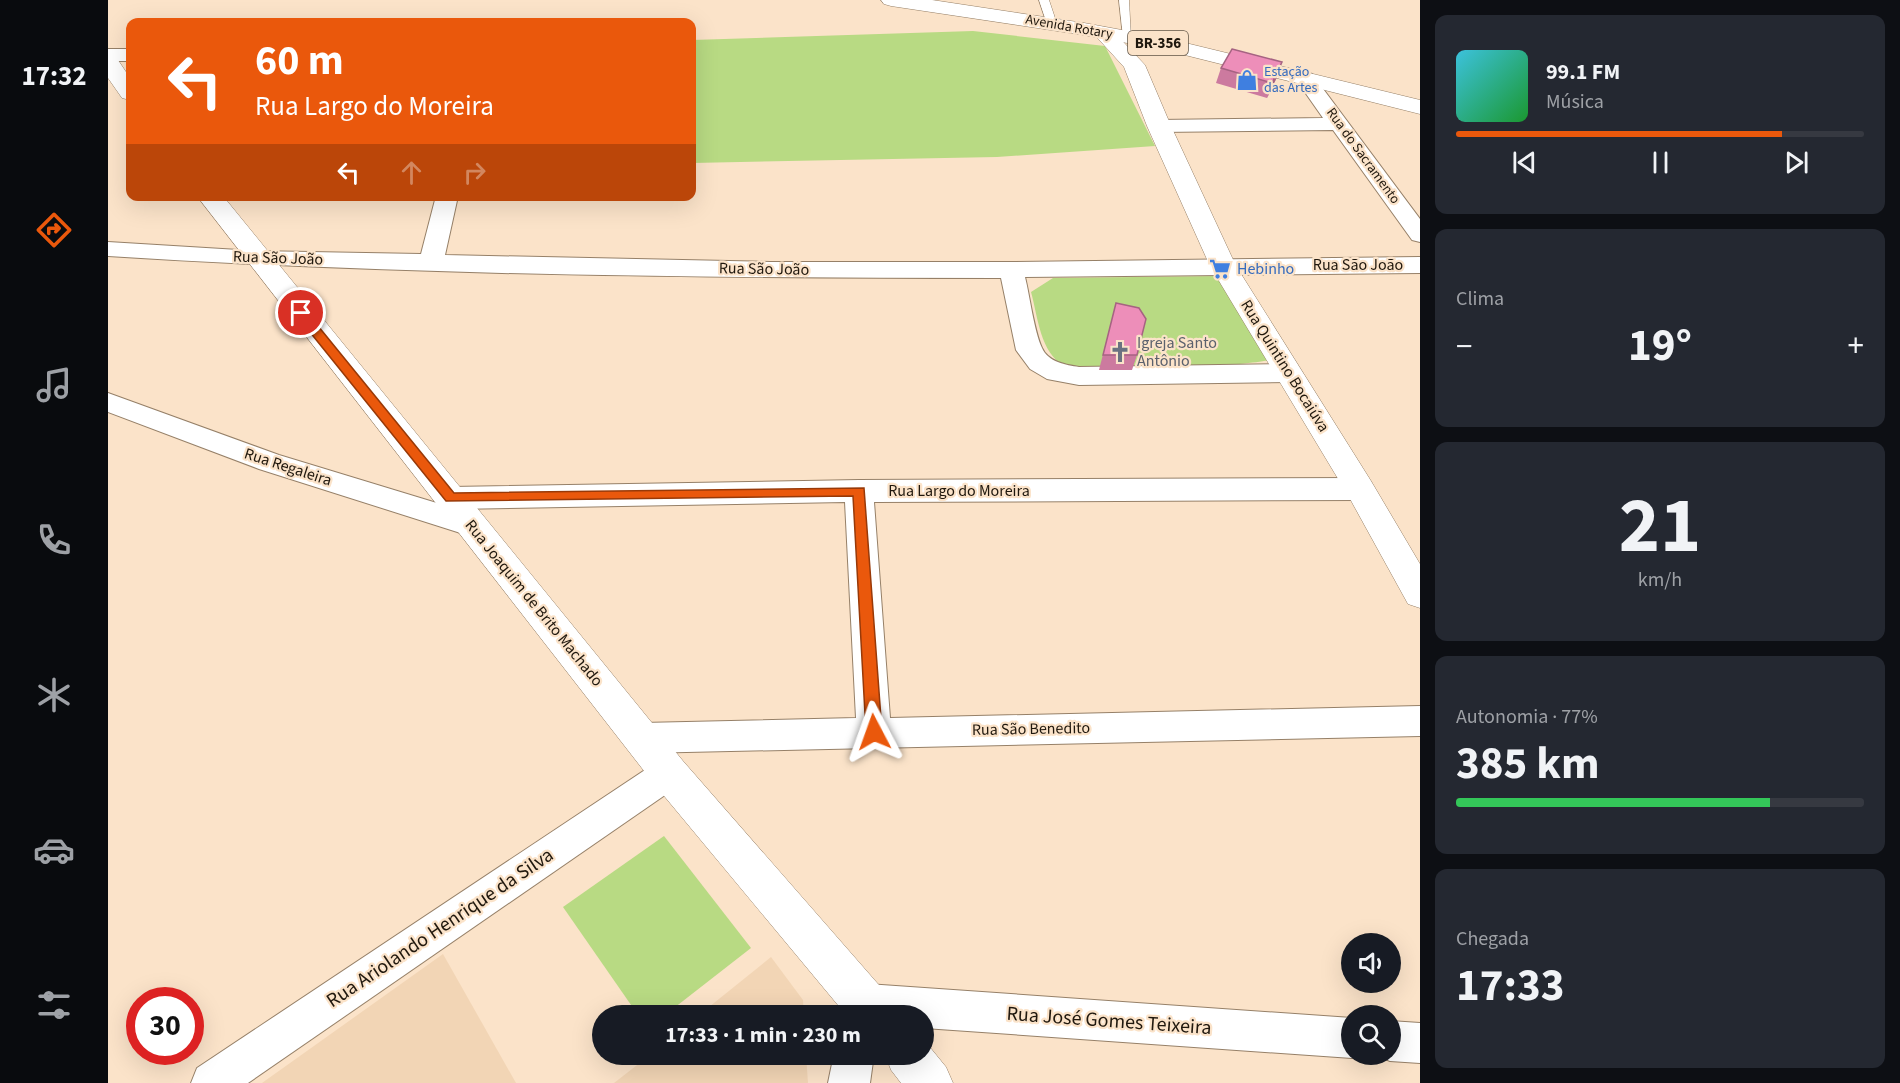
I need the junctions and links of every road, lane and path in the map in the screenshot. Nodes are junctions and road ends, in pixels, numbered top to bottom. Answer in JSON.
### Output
{"nodes":[{"id":1,"x":891,"y":0,"type":"edge"},
{"id":2,"x":1044,"y":0,"type":"edge"},
{"id":3,"x":1124,"y":0,"type":"edge"},
{"id":4,"x":1052,"y":24,"type":"junction"},
{"id":5,"x":1104,"y":33,"type":"junction"},
{"id":6,"x":1128,"y":37,"type":"junction"},
{"id":7,"x":1165,"y":44,"type":"junction"},
{"id":8,"x":126,"y":55,"type":"edge"},
{"id":9,"x":108,"y":56,"type":"edge"},
{"id":10,"x":108,"y":62,"type":"edge"},
{"id":11,"x":1134,"y":65,"type":"junction"},
{"id":12,"x":1305,"y":78,"type":"junction"},
{"id":13,"x":126,"y":87,"type":"edge"},
{"id":14,"x":1420,"y":107,"type":"edge"},
{"id":15,"x":1340,"y":124,"type":"junction"},
{"id":16,"x":1159,"y":126,"type":"junction"},
{"id":17,"x":213,"y":201,"type":"edge"},
{"id":18,"x":446,"y":201,"type":"edge"},
{"id":19,"x":1420,"y":234,"type":"edge"},
{"id":20,"x":108,"y":249,"type":"edge"},
{"id":21,"x":255,"y":258,"type":"junction"},
{"id":22,"x":430,"y":262,"type":"junction"},
{"id":23,"x":1420,"y":265,"type":"edge"},
{"id":24,"x":1223,"y":266,"type":"junction"},
{"id":25,"x":1011,"y":270,"type":"junction"},
{"id":26,"x":1289,"y":373,"type":"junction"},
{"id":27,"x":108,"y":402,"type":"edge"},
{"id":28,"x":1360,"y":489,"type":"junction"},
{"id":29,"x":859,"y":491,"type":"junction"},
{"id":30,"x":451,"y":498,"type":"junction"},
{"id":31,"x":470,"y":525,"type":"junction"},
{"id":32,"x":1420,"y":594,"type":"edge"},
{"id":33,"x":1420,"y":721,"type":"edge"},
{"id":34,"x":874,"y":732,"type":"junction"},
{"id":35,"x":642,"y":738,"type":"junction"},
{"id":36,"x":669,"y":773,"type":"junction"},
{"id":37,"x":863,"y":1005,"type":"edge"},
{"id":38,"x":934,"y":1015,"type":"edge"},
{"id":39,"x":1341,"y":1037,"type":"edge"},
{"id":40,"x":1401,"y":1042,"type":"edge"},
{"id":41,"x":1420,"y":1043,"type":"edge"},
{"id":42,"x":852,"y":1065,"type":"edge"},
{"id":43,"x":916,"y":1065,"type":"edge"},
{"id":44,"x":212,"y":1083,"type":"edge"},
{"id":45,"x":849,"y":1083,"type":"edge"},
{"id":46,"x":930,"y":1083,"type":"edge"}],
"edges":[{"from":1,"to":4,"type":"main road","name":"Avenida Rotary","number":"BR-356"},
{"from":2,"to":4,"type":"lane"},
{"from":3,"to":6,"type":"lane"},
{"from":4,"to":5,"type":"main road","name":"Avenida Rotary","number":"BR-356"},
{"from":5,"to":6,"type":"main road","name":"Avenida Rotary","number":"BR-356"},
{"from":5,"to":11,"type":"main road","name":"Rua Quintino Bocaiúva"},
{"from":6,"to":7,"type":"main road","name":"Avenida Rotary","number":"BR-356"},
{"from":7,"to":11,"type":"main road"},
{"from":7,"to":12,"type":"main road","name":"Avenida Rotary","number":"BR-356"},
{"from":8,"to":9,"type":"street"},
{"from":10,"to":13,"type":"main road"},
{"from":11,"to":16,"type":"main road","name":"Rua Quintino Bocaiúva"},
{"from":12,"to":14,"type":"main road","name":"Avenida Rotary","number":"BR-356"},
{"from":12,"to":15,"type":"street","name":"Rua do Sacramento"},
{"from":15,"to":16,"type":"street"},
{"from":15,"to":19,"type":"street","name":"Rua do Sacramento"},
{"from":16,"to":24,"type":"main road","name":"Rua Quintino Bocaiúva"},
{"from":17,"to":21,"type":"main road","name":"Rua Joaquim de Brito Machado"},
{"from":18,"to":22,"type":"street"},
{"from":20,"to":21,"type":"street","name":"Rua São João"},
{"from":21,"to":22,"type":"street","name":"Rua São João"},
{"from":21,"to":30,"type":"main road","name":"Rua Joaquim de Brito Machado"},
{"from":22,"to":25,"type":"street","name":"Rua São João"},
{"from":23,"to":24,"type":"street","name":"Rua São João"},
{"from":24,"to":25,"type":"street","name":"Rua São João"},
{"from":24,"to":26,"type":"main road","name":"Rua Quintino Bocaiúva"},
{"from":25,"to":26,"type":"street"},
{"from":26,"to":28,"type":"main road","name":"Rua Quintino Bocaiúva"},
{"from":27,"to":31,"type":"street","name":"Rua Regaleira"},
{"from":28,"to":29,"type":"street","name":"Rua Largo do Moreira"},
{"from":28,"to":32,"type":"main road","name":"Rua Quintino Bocaiúva"},
{"from":29,"to":30,"type":"street","name":"Rua Largo do Moreira"},
{"from":29,"to":34,"type":"street"},
{"from":30,"to":31,"type":"main road","name":"Rua Joaquim de Brito Machado"},
{"from":31,"to":35,"type":"main road","name":"Rua Joaquim de Brito Machado"},
{"from":33,"to":34,"type":"street","name":"Rua São Benedito"},
{"from":34,"to":35,"type":"street","name":"Rua São Benedito"},
{"from":35,"to":36,"type":"main road","name":"Rua Joaquim de Brito Machado"},
{"from":36,"to":37,"type":"main road","name":"Rua Joaquim de Brito Machado"},
{"from":36,"to":44,"type":"street","name":"Rua Ariolando Henrique da Silva"},
{"from":38,"to":39,"type":"street","name":"Rua José Gomes Teixeira"},
{"from":40,"to":41,"type":"street"},
{"from":42,"to":45,"type":"street"},
{"from":43,"to":46,"type":"main road"}]}
